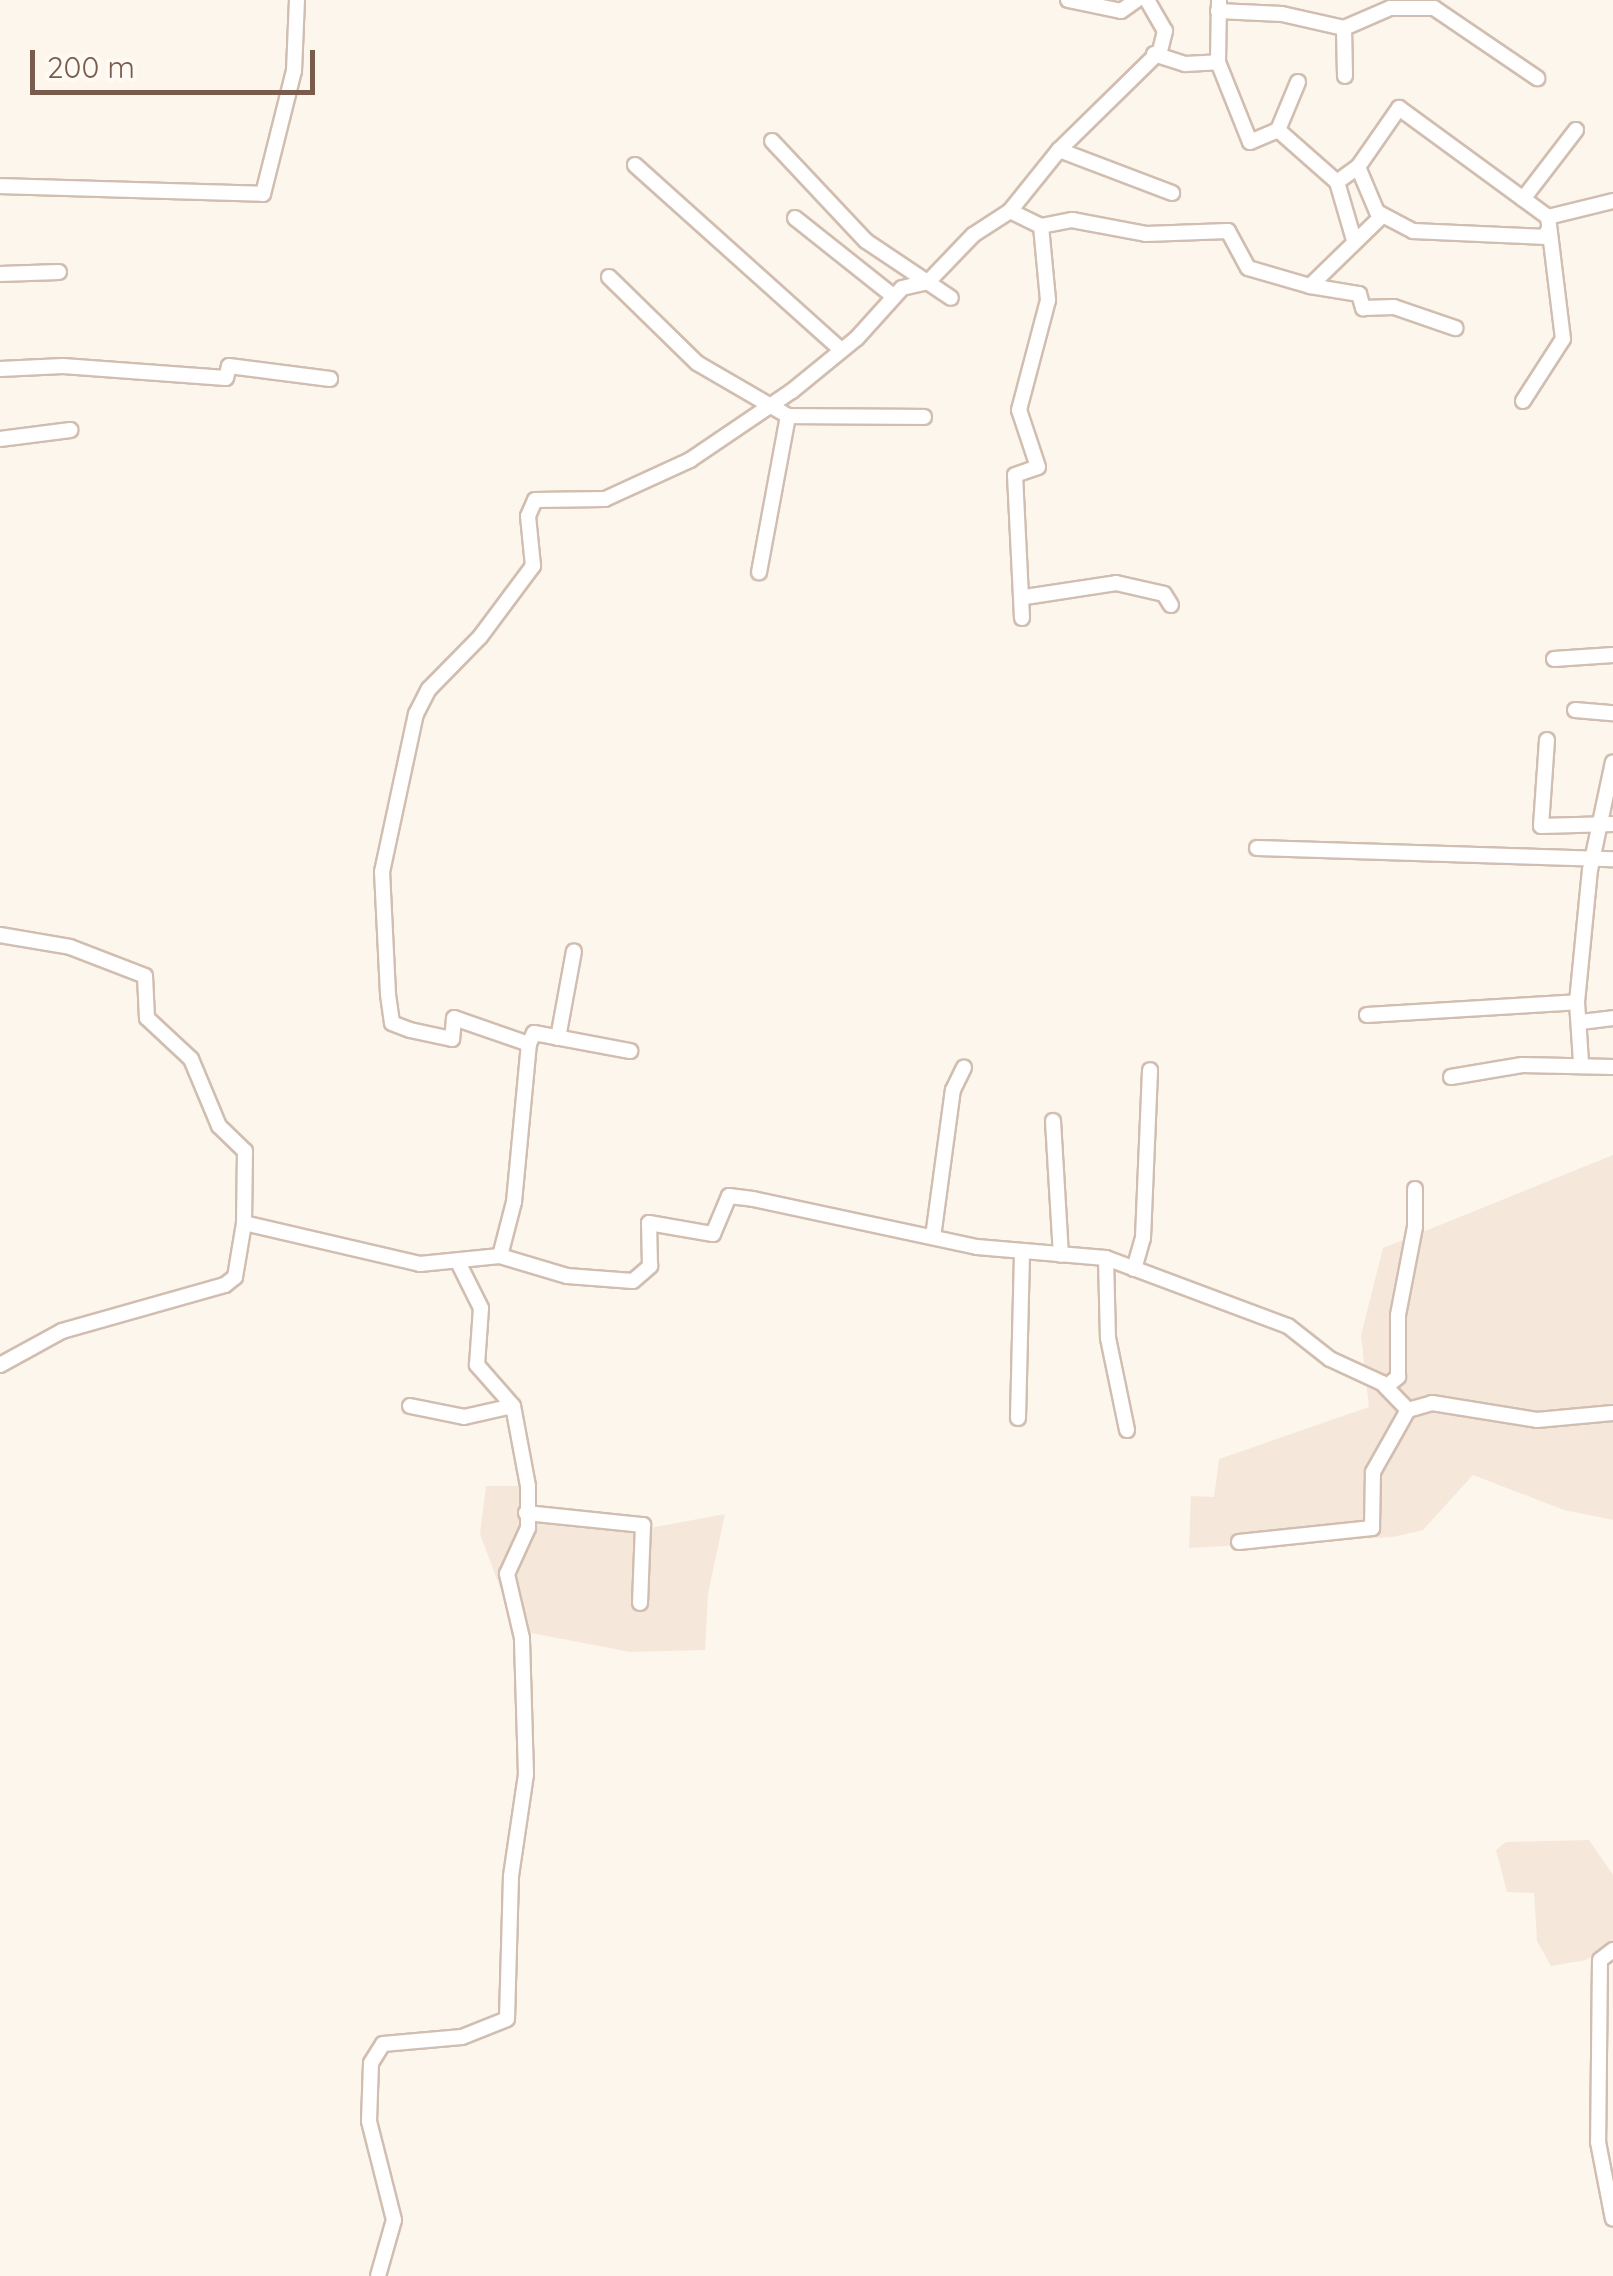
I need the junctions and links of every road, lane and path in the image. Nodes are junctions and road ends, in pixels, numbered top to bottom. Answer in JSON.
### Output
{"nodes":[{"id":1,"x":298,"y":0,"type":"edge"},
{"id":2,"x":1068,"y":0,"type":"edge"},
{"id":3,"x":1137,"y":0,"type":"edge"},
{"id":4,"x":1148,"y":0,"type":"edge"},
{"id":5,"x":1218,"y":6,"type":"edge"},
{"id":6,"x":1344,"y":28,"type":"junction"},
{"id":7,"x":1154,"y":54,"type":"junction"},
{"id":8,"x":1218,"y":62,"type":"junction"},
{"id":9,"x":1345,"y":76,"type":"dead end"},
{"id":10,"x":1537,"y":78,"type":"dead end"},
{"id":11,"x":1298,"y":82,"type":"dead end"},
{"id":12,"x":1278,"y":130,"type":"junction"},
{"id":13,"x":1576,"y":130,"type":"dead end"},
{"id":14,"x":772,"y":141,"type":"dead end"},
{"id":15,"x":1059,"y":150,"type":"junction"},
{"id":16,"x":635,"y":165,"type":"dead end"},
{"id":17,"x":1358,"y":167,"type":"junction"},
{"id":18,"x":1337,"y":182,"type":"junction"},
{"id":19,"x":0,"y":186,"type":"edge"},
{"id":20,"x":1172,"y":192,"type":"dead end"},
{"id":21,"x":1522,"y":199,"type":"junction"},
{"id":22,"x":1613,"y":201,"type":"edge"},
{"id":23,"x":1010,"y":210,"type":"junction"},
{"id":24,"x":1382,"y":216,"type":"junction"},
{"id":25,"x":795,"y":218,"type":"dead end"},
{"id":26,"x":1548,"y":224,"type":"junction"},
{"id":27,"x":1041,"y":226,"type":"junction"},
{"id":28,"x":1354,"y":240,"type":"junction"},
{"id":29,"x":59,"y":272,"type":"dead end"},
{"id":30,"x":0,"y":274,"type":"edge"},
{"id":31,"x":609,"y":277,"type":"dead end"},
{"id":32,"x":928,"y":282,"type":"junction"},
{"id":33,"x":1310,"y":286,"type":"junction"},
{"id":34,"x":893,"y":296,"type":"junction"},
{"id":35,"x":951,"y":298,"type":"dead end"},
{"id":36,"x":1455,"y":328,"type":"dead end"},
{"id":37,"x":840,"y":349,"type":"junction"},
{"id":38,"x":0,"y":369,"type":"edge"},
{"id":39,"x":330,"y":380,"type":"dead end"},
{"id":40,"x":1523,"y":401,"type":"dead end"},
{"id":41,"x":774,"y":405,"type":"junction"},
{"id":42,"x":788,"y":416,"type":"junction"},
{"id":43,"x":924,"y":416,"type":"dead end"},
{"id":44,"x":70,"y":430,"type":"dead end"},
{"id":45,"x":0,"y":439,"type":"edge"},
{"id":46,"x":759,"y":572,"type":"dead end"},
{"id":47,"x":1025,"y":597,"type":"junction"},
{"id":48,"x":1171,"y":606,"type":"dead end"},
{"id":49,"x":1022,"y":618,"type":"dead end"},
{"id":50,"x":1613,"y":655,"type":"edge"},
{"id":51,"x":1554,"y":659,"type":"dead end"},
{"id":52,"x":1575,"y":710,"type":"dead end"},
{"id":53,"x":1613,"y":713,"type":"edge"},
{"id":54,"x":1547,"y":740,"type":"dead end"},
{"id":55,"x":1613,"y":762,"type":"edge"},
{"id":56,"x":1607,"y":824,"type":"edge"},
{"id":57,"x":1257,"y":848,"type":"dead end"},
{"id":58,"x":1594,"y":858,"type":"junction"},
{"id":59,"x":1613,"y":859,"type":"edge"},
{"id":60,"x":0,"y":935,"type":"edge"},
{"id":61,"x":574,"y":951,"type":"dead end"},
{"id":62,"x":1576,"y":1002,"type":"junction"},
{"id":63,"x":1367,"y":1015,"type":"dead end"},
{"id":64,"x":1613,"y":1018,"type":"edge"},
{"id":65,"x":1581,"y":1022,"type":"junction"},
{"id":66,"x":558,"y":1038,"type":"junction"},
{"id":67,"x":530,"y":1044,"type":"junction"},
{"id":68,"x":630,"y":1051,"type":"dead end"},
{"id":69,"x":1581,"y":1062,"type":"junction"},
{"id":70,"x":964,"y":1067,"type":"dead end"},
{"id":71,"x":1613,"y":1067,"type":"edge"},
{"id":72,"x":1150,"y":1070,"type":"dead end"},
{"id":73,"x":1451,"y":1077,"type":"dead end"},
{"id":74,"x":1053,"y":1121,"type":"dead end"},
{"id":75,"x":1415,"y":1189,"type":"dead end"},
{"id":76,"x":244,"y":1222,"type":"junction"},
{"id":77,"x":933,"y":1237,"type":"junction"},
{"id":78,"x":1022,"y":1252,"type":"junction"},
{"id":79,"x":1061,"y":1254,"type":"junction"},
{"id":80,"x":500,"y":1256,"type":"junction"},
{"id":81,"x":1106,"y":1258,"type":"junction"},
{"id":82,"x":458,"y":1262,"type":"junction"},
{"id":83,"x":1134,"y":1268,"type":"junction"},
{"id":84,"x":0,"y":1364,"type":"edge"},
{"id":85,"x":1386,"y":1387,"type":"junction"},
{"id":86,"x":410,"y":1406,"type":"dead end"},
{"id":87,"x":513,"y":1406,"type":"junction"},
{"id":88,"x":1408,"y":1410,"type":"junction"},
{"id":89,"x":1613,"y":1413,"type":"edge"},
{"id":90,"x":1018,"y":1418,"type":"dead end"},
{"id":91,"x":1127,"y":1430,"type":"dead end"},
{"id":92,"x":526,"y":1513,"type":"junction"},
{"id":93,"x":1239,"y":1542,"type":"dead end"},
{"id":94,"x":640,"y":1603,"type":"dead end"},
{"id":95,"x":1613,"y":1950,"type":"edge"},
{"id":96,"x":1613,"y":2219,"type":"edge"},
{"id":97,"x":378,"y":2276,"type":"edge"}],
"edges":[{"from":1,"to":19,"type":"street"},
{"from":2,"to":3,"type":"street"},
{"from":4,"to":7,"type":"street"},
{"from":5,"to":6,"type":"street"},
{"from":5,"to":8,"type":"street"},
{"from":6,"to":9,"type":"street"},
{"from":6,"to":10,"type":"street"},
{"from":7,"to":8,"type":"street"},
{"from":7,"to":15,"type":"street"},
{"from":8,"to":12,"type":"street"},
{"from":11,"to":12,"type":"street"},
{"from":12,"to":18,"type":"street"},
{"from":13,"to":21,"type":"street"},
{"from":14,"to":32,"type":"street"},
{"from":15,"to":20,"type":"street"},
{"from":15,"to":23,"type":"street"},
{"from":16,"to":37,"type":"street"},
{"from":17,"to":18,"type":"street"},
{"from":17,"to":21,"type":"street"},
{"from":17,"to":24,"type":"street"},
{"from":18,"to":28,"type":"street"},
{"from":21,"to":26,"type":"street"},
{"from":22,"to":26,"type":"street"},
{"from":23,"to":27,"type":"street"},
{"from":23,"to":32,"type":"street"},
{"from":24,"to":26,"type":"street"},
{"from":24,"to":28,"type":"street"},
{"from":25,"to":34,"type":"street"},
{"from":26,"to":40,"type":"street"},
{"from":27,"to":33,"type":"street"},
{"from":27,"to":47,"type":"street"},
{"from":28,"to":33,"type":"street"},
{"from":29,"to":30,"type":"street"},
{"from":31,"to":41,"type":"street"},
{"from":32,"to":34,"type":"street"},
{"from":32,"to":35,"type":"street"},
{"from":33,"to":36,"type":"street"},
{"from":34,"to":37,"type":"street"},
{"from":37,"to":41,"type":"street"},
{"from":38,"to":39,"type":"street"},
{"from":41,"to":42,"type":"street"},
{"from":41,"to":67,"type":"street"},
{"from":42,"to":43,"type":"street"},
{"from":42,"to":46,"type":"street"},
{"from":44,"to":45,"type":"street"},
{"from":47,"to":48,"type":"street"},
{"from":47,"to":49,"type":"street"},
{"from":50,"to":51,"type":"street"},
{"from":52,"to":53,"type":"street"},
{"from":54,"to":56,"type":"street"},
{"from":55,"to":56,"type":"street"},
{"from":56,"to":58,"type":"street"},
{"from":57,"to":58,"type":"street"},
{"from":58,"to":59,"type":"street"},
{"from":58,"to":62,"type":"street"},
{"from":60,"to":76,"type":"street"},
{"from":61,"to":66,"type":"street"},
{"from":62,"to":63,"type":"street"},
{"from":62,"to":65,"type":"street"},
{"from":64,"to":65,"type":"street"},
{"from":65,"to":69,"type":"street"},
{"from":66,"to":67,"type":"street"},
{"from":66,"to":68,"type":"street"},
{"from":67,"to":80,"type":"street"},
{"from":69,"to":71,"type":"street"},
{"from":69,"to":73,"type":"street"},
{"from":70,"to":77,"type":"street"},
{"from":72,"to":83,"type":"street"},
{"from":74,"to":79,"type":"street"},
{"from":75,"to":85,"type":"street"},
{"from":76,"to":82,"type":"street"},
{"from":76,"to":84,"type":"street"},
{"from":77,"to":78,"type":"street"},
{"from":77,"to":80,"type":"street"},
{"from":78,"to":79,"type":"street"},
{"from":78,"to":90,"type":"street"},
{"from":79,"to":81,"type":"street"},
{"from":80,"to":82,"type":"street"},
{"from":81,"to":83,"type":"street"},
{"from":81,"to":91,"type":"street"},
{"from":82,"to":87,"type":"street"},
{"from":83,"to":85,"type":"street"},
{"from":85,"to":88,"type":"street"},
{"from":86,"to":87,"type":"street"},
{"from":87,"to":92,"type":"street"},
{"from":88,"to":89,"type":"street"},
{"from":88,"to":93,"type":"street"},
{"from":92,"to":94,"type":"street"},
{"from":92,"to":97,"type":"street"},
{"from":95,"to":96,"type":"street"}]}
